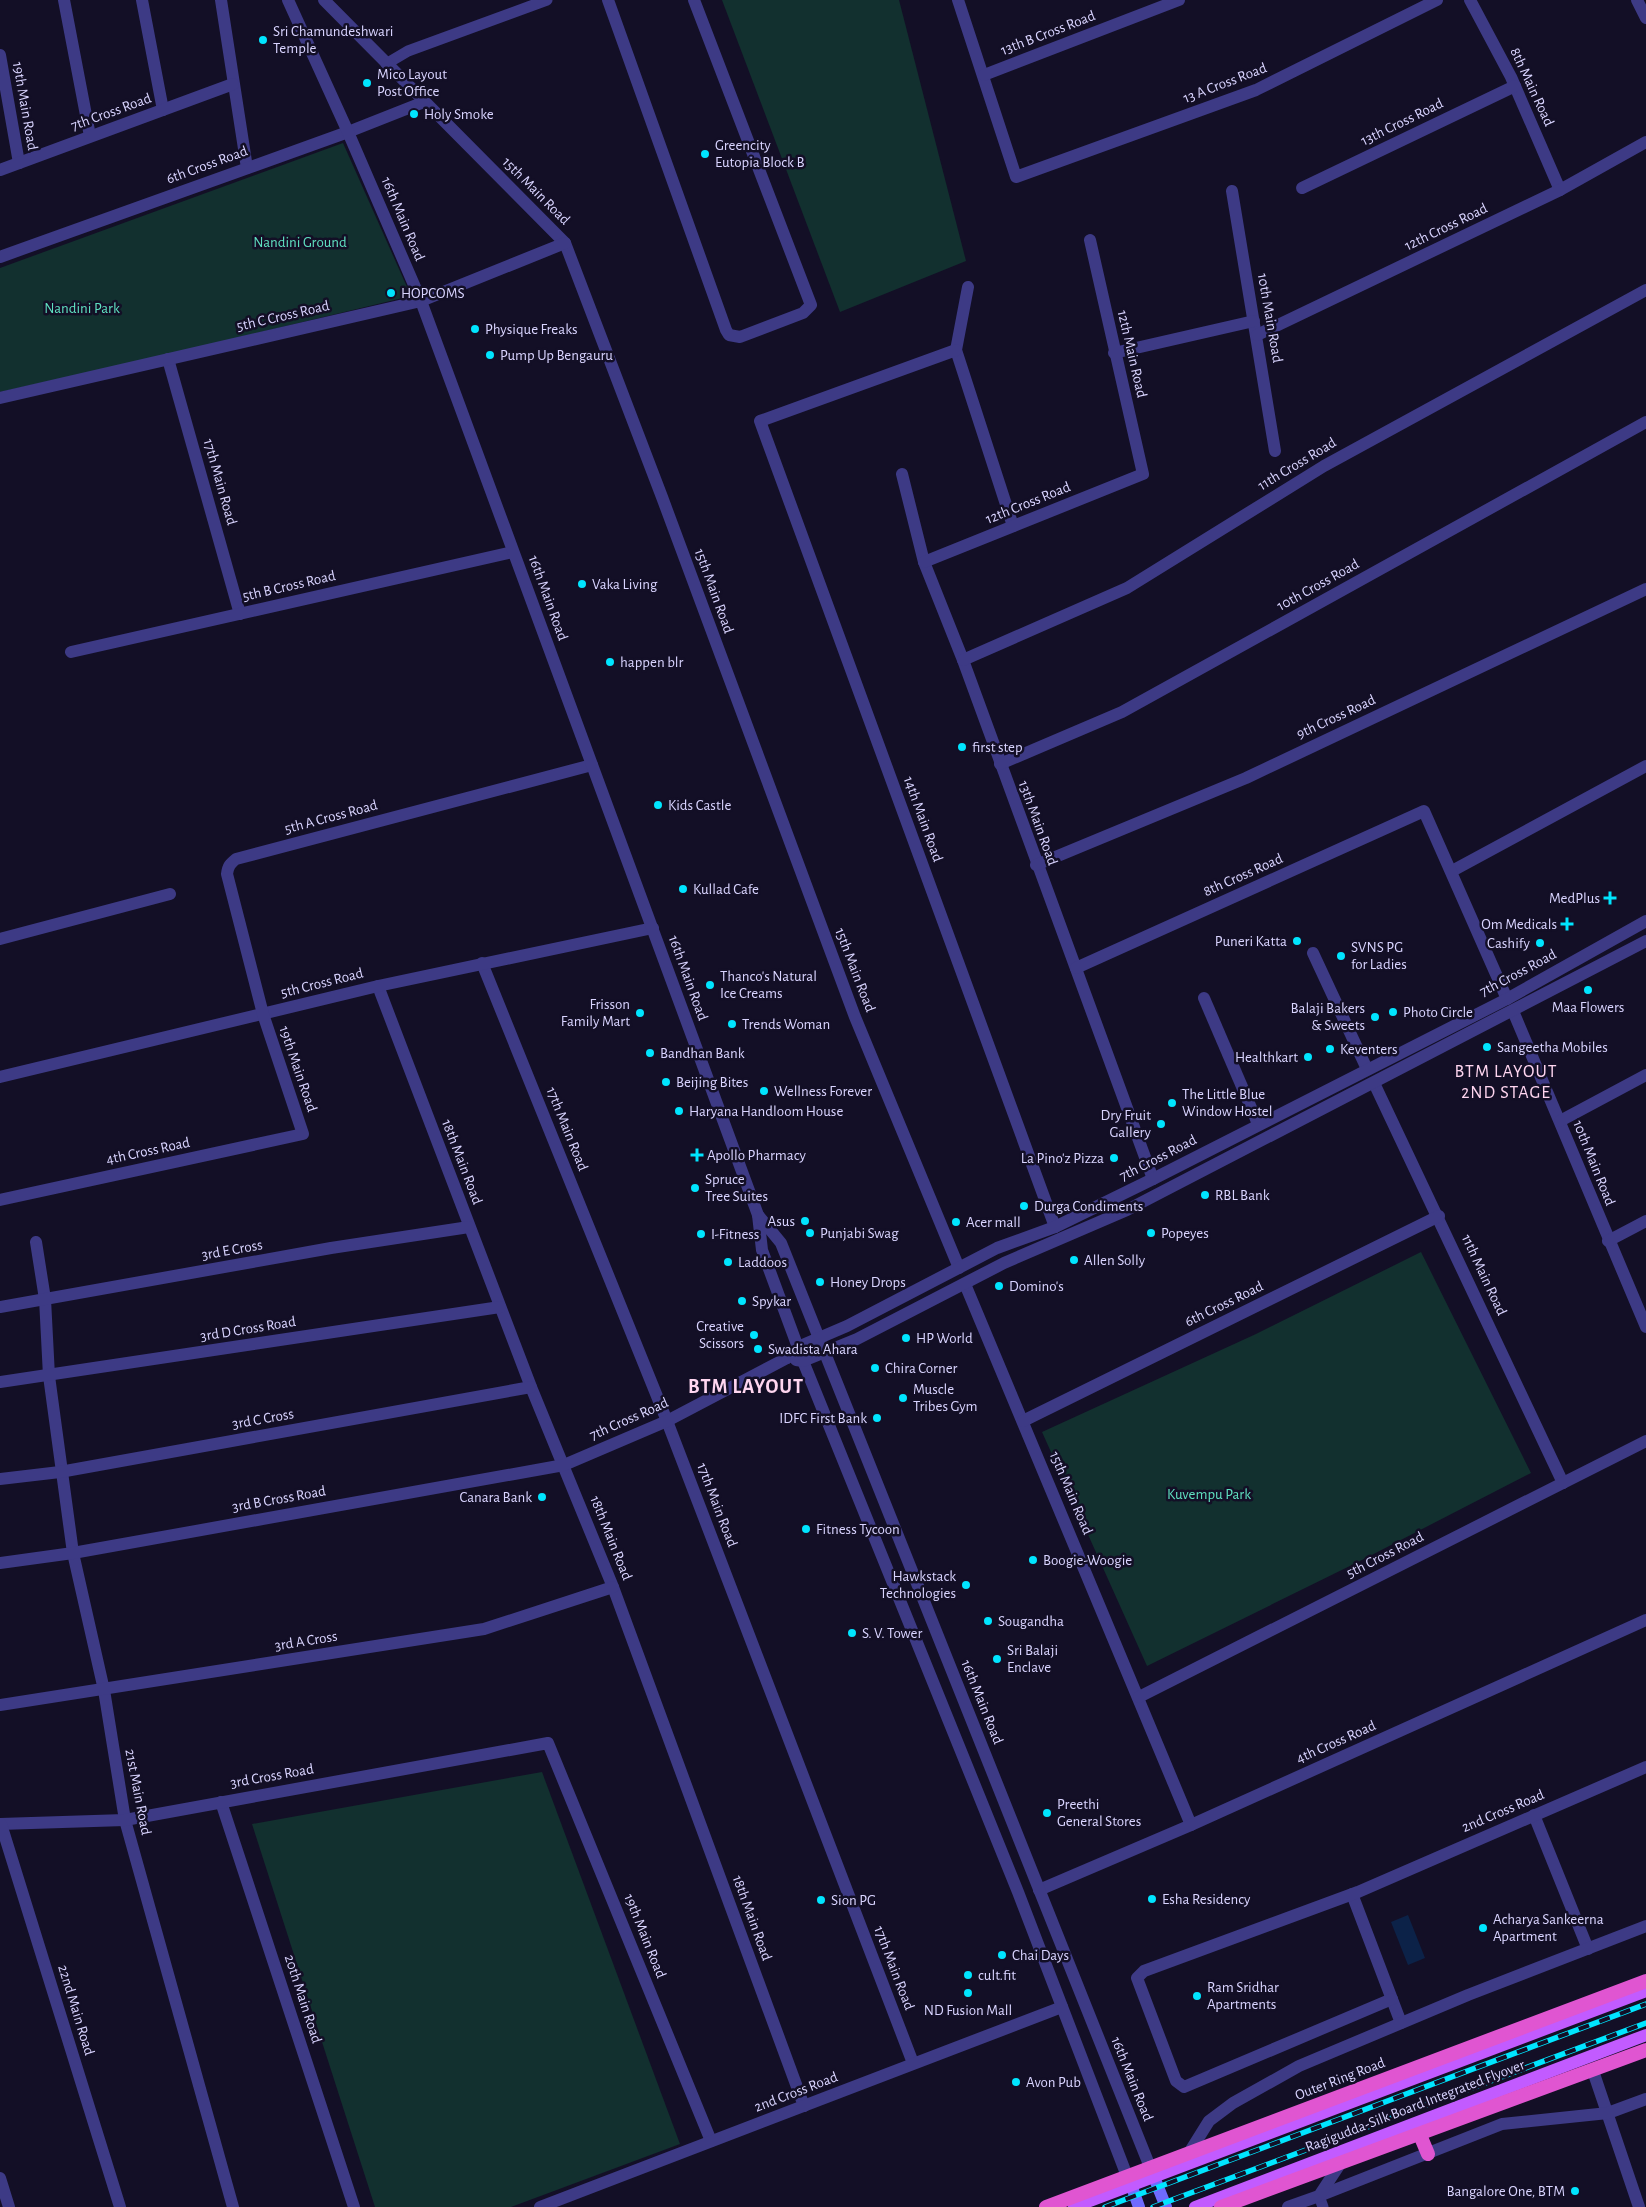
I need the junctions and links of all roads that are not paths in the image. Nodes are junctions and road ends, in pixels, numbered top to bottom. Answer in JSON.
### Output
{"nodes":[{"id":1,"x":64,"y":0,"type":"edge"},
{"id":2,"x":142,"y":0,"type":"edge"},
{"id":3,"x":221,"y":0,"type":"edge"},
{"id":4,"x":288,"y":0,"type":"edge"},
{"id":5,"x":324,"y":0,"type":"edge"},
{"id":6,"x":547,"y":0,"type":"edge"},
{"id":7,"x":608,"y":0,"type":"edge"},
{"id":8,"x":694,"y":0,"type":"edge"},
{"id":9,"x":958,"y":0,"type":"edge"},
{"id":10,"x":1179,"y":0,"type":"edge"},
{"id":11,"x":1438,"y":0,"type":"edge"},
{"id":12,"x":1470,"y":0,"type":"edge"},
{"id":13,"x":1637,"y":0,"type":"edge"},
{"id":14,"x":1646,"y":18,"type":"edge"},
{"id":15,"x":0,"y":54,"type":"edge"},
{"id":16,"x":386,"y":64,"type":"junction"},
{"id":17,"x":984,"y":75,"type":"junction"},
{"id":18,"x":233,"y":84,"type":"junction"},
{"id":19,"x":1515,"y":86,"type":"junction"},
{"id":20,"x":424,"y":102,"type":"junction"},
{"id":21,"x":163,"y":110,"type":"junction"},
{"id":22,"x":348,"y":132,"type":"junction"},
{"id":23,"x":90,"y":136,"type":"junction"},
{"id":24,"x":1646,"y":142,"type":"edge"},
{"id":25,"x":19,"y":163,"type":"junction"},
{"id":26,"x":247,"y":168,"type":"junction"},
{"id":27,"x":0,"y":170,"type":"edge"},
{"id":28,"x":1302,"y":188,"type":"dead end"},
{"id":29,"x":1560,"y":190,"type":"junction"},
{"id":30,"x":1232,"y":191,"type":"dead end"},
{"id":31,"x":1090,"y":240,"type":"dead end"},
{"id":32,"x":565,"y":243,"type":"junction"},
{"id":33,"x":0,"y":257,"type":"edge"},
{"id":34,"x":968,"y":287,"type":"dead end"},
{"id":35,"x":1646,"y":290,"type":"edge"},
{"id":36,"x":420,"y":301,"type":"junction"},
{"id":37,"x":1254,"y":321,"type":"junction"},
{"id":38,"x":1257,"y":335,"type":"junction"},
{"id":39,"x":956,"y":350,"type":"junction"},
{"id":40,"x":1114,"y":353,"type":"junction"},
{"id":41,"x":168,"y":359,"type":"junction"},
{"id":42,"x":0,"y":398,"type":"edge"},
{"id":43,"x":1646,"y":422,"type":"edge"},
{"id":44,"x":1275,"y":451,"type":"dead end"},
{"id":45,"x":902,"y":474,"type":"dead end"},
{"id":46,"x":1143,"y":474,"type":"joint"},
{"id":47,"x":1012,"y":526,"type":"junction"},
{"id":48,"x":513,"y":552,"type":"junction"},
{"id":49,"x":924,"y":562,"type":"junction"},
{"id":50,"x":1646,"y":589,"type":"edge"},
{"id":51,"x":240,"y":614,"type":"junction"},
{"id":52,"x":71,"y":652,"type":"dead end"},
{"id":53,"x":963,"y":660,"type":"junction"},
{"id":54,"x":1000,"y":764,"type":"junction"},
{"id":55,"x":592,"y":765,"type":"junction"},
{"id":56,"x":1646,"y":766,"type":"edge"},
{"id":57,"x":1036,"y":865,"type":"junction"},
{"id":58,"x":1452,"y":871,"type":"junction"},
{"id":59,"x":170,"y":894,"type":"dead end"},
{"id":60,"x":1646,"y":921,"type":"edge"},
{"id":61,"x":653,"y":928,"type":"junction"},
{"id":62,"x":0,"y":939,"type":"edge"},
{"id":63,"x":1646,"y":940,"type":"edge"},
{"id":64,"x":1313,"y":952,"type":"dead end"},
{"id":65,"x":482,"y":963,"type":"junction"},
{"id":66,"x":1076,"y":968,"type":"junction"},
{"id":67,"x":378,"y":986,"type":"junction"},
{"id":68,"x":1204,"y":998,"type":"dead end"},
{"id":69,"x":1507,"y":999,"type":"junction"},
{"id":70,"x":1513,"y":1011,"type":"junction"},
{"id":71,"x":263,"y":1014,"type":"junction"},
{"id":72,"x":1367,"y":1069,"type":"junction"},
{"id":73,"x":1646,"y":1075,"type":"edge"},
{"id":74,"x":0,"y":1077,"type":"edge"},
{"id":75,"x":1374,"y":1082,"type":"junction"},
{"id":76,"x":1560,"y":1122,"type":"junction"},
{"id":77,"x":1258,"y":1124,"type":"junction"},
{"id":78,"x":303,"y":1134,"type":"joint"},
{"id":79,"x":1153,"y":1179,"type":"junction"},
{"id":80,"x":0,"y":1200,"type":"edge"},
{"id":81,"x":758,"y":1215,"type":"junction"},
{"id":82,"x":1439,"y":1216,"type":"junction"},
{"id":83,"x":1646,"y":1221,"type":"edge"},
{"id":84,"x":469,"y":1227,"type":"junction"},
{"id":85,"x":1055,"y":1227,"type":"junction"},
{"id":86,"x":1608,"y":1241,"type":"junction"},
{"id":87,"x":36,"y":1242,"type":"dead end"},
{"id":88,"x":959,"y":1268,"type":"junction"},
{"id":89,"x":965,"y":1284,"type":"junction"},
{"id":90,"x":45,"y":1299,"type":"junction"},
{"id":91,"x":0,"y":1307,"type":"edge"},
{"id":92,"x":500,"y":1307,"type":"junction"},
{"id":93,"x":1646,"y":1327,"type":"edge"},
{"id":94,"x":819,"y":1338,"type":"junction"},
{"id":95,"x":798,"y":1347,"type":"junction"},
{"id":96,"x":825,"y":1352,"type":"junction"},
{"id":97,"x":787,"y":1358,"type":"junction"},
{"id":98,"x":803,"y":1361,"type":"junction"},
{"id":99,"x":49,"y":1376,"type":"junction"},
{"id":100,"x":0,"y":1382,"type":"edge"},
{"id":101,"x":531,"y":1388,"type":"junction"},
{"id":102,"x":667,"y":1421,"type":"junction"},
{"id":103,"x":1023,"y":1421,"type":"junction"},
{"id":104,"x":1646,"y":1441,"type":"edge"},
{"id":105,"x":564,"y":1465,"type":"junction"},
{"id":106,"x":60,"y":1472,"type":"junction"},
{"id":107,"x":0,"y":1479,"type":"edge"},
{"id":108,"x":1563,"y":1483,"type":"junction"},
{"id":109,"x":73,"y":1553,"type":"junction"},
{"id":110,"x":0,"y":1563,"type":"edge"},
{"id":111,"x":613,"y":1587,"type":"junction"},
{"id":112,"x":1646,"y":1620,"type":"edge"},
{"id":113,"x":104,"y":1690,"type":"junction"},
{"id":114,"x":1139,"y":1697,"type":"junction"},
{"id":115,"x":0,"y":1705,"type":"edge"},
{"id":116,"x":548,"y":1742,"type":"joint"},
{"id":117,"x":1646,"y":1767,"type":"edge"},
{"id":118,"x":221,"y":1802,"type":"junction"},
{"id":119,"x":1534,"y":1815,"type":"junction"},
{"id":120,"x":124,"y":1820,"type":"junction"},
{"id":121,"x":1,"y":1824,"type":"edge"},
{"id":122,"x":1191,"y":1825,"type":"junction"},
{"id":123,"x":1039,"y":1890,"type":"junction"},
{"id":124,"x":1352,"y":1894,"type":"junction"},
{"id":125,"x":1646,"y":1926,"type":"edge"},
{"id":126,"x":1588,"y":1948,"type":"junction"},
{"id":127,"x":1646,"y":1981,"type":"edge"},
{"id":128,"x":1646,"y":1992,"type":"edge"},
{"id":129,"x":1392,"y":1999,"type":"junction"},
{"id":130,"x":1062,"y":2007,"type":"junction"},
{"id":131,"x":1401,"y":2024,"type":"junction"},
{"id":132,"x":1646,"y":2035,"type":"edge"},
{"id":133,"x":1646,"y":2050,"type":"edge"},
{"id":134,"x":913,"y":2063,"type":"junction"},
{"id":135,"x":1593,"y":2071,"type":"junction"},
{"id":136,"x":1646,"y":2099,"type":"edge"},
{"id":137,"x":804,"y":2106,"type":"junction"},
{"id":138,"x":1608,"y":2113,"type":"junction"},
{"id":139,"x":1420,"y":2135,"type":"junction"},
{"id":140,"x":711,"y":2141,"type":"junction"},
{"id":141,"x":1189,"y":2153,"type":"junction"},
{"id":142,"x":1428,"y":2154,"type":"junction"},
{"id":143,"x":1340,"y":2164,"type":"junction"},
{"id":144,"x":1150,"y":2168,"type":"junction"},
{"id":145,"x":1128,"y":2176,"type":"junction"},
{"id":146,"x":0,"y":2178,"type":"edge"},
{"id":147,"x":1321,"y":2201,"type":"edge"},
{"id":148,"x":8,"y":2207,"type":"edge"},
{"id":149,"x":120,"y":2207,"type":"edge"},
{"id":150,"x":233,"y":2207,"type":"edge"},
{"id":151,"x":354,"y":2207,"type":"edge"},
{"id":152,"x":540,"y":2207,"type":"edge"},
{"id":153,"x":1046,"y":2207,"type":"edge"},
{"id":154,"x":1074,"y":2207,"type":"edge"},
{"id":155,"x":1139,"y":2207,"type":"edge"},
{"id":156,"x":1166,"y":2207,"type":"edge"},
{"id":157,"x":1195,"y":2207,"type":"edge"},
{"id":158,"x":1221,"y":2207,"type":"edge"},
{"id":159,"x":1288,"y":2207,"type":"edge"},
{"id":160,"x":1639,"y":2207,"type":"edge"}],
"edges":[{"from":1,"to":23,"type":"street"},
{"from":2,"to":21,"type":"street"},
{"from":3,"to":18,"type":"street"},
{"from":4,"to":22,"type":"street","name":"16th Main Road"},
{"from":5,"to":16,"type":"street","name":"15th Main Road"},
{"from":6,"to":16,"type":"lane"},
{"from":7,"to":8,"type":"street"},
{"from":9,"to":17,"type":"street"},
{"from":10,"to":17,"type":"street","name":"13th B Cross Road"},
{"from":11,"to":17,"type":"street","name":"13 A Cross Road"},
{"from":12,"to":19,"type":"street","name":"8th Main Road"},
{"from":13,"to":14,"type":"street"},
{"from":15,"to":25,"type":"street","name":"19th Main Road"},
{"from":16,"to":20,"type":"street","name":"15th Main Road"},
{"from":18,"to":21,"type":"street","name":"7th Cross Road"},
{"from":18,"to":26,"type":"street"},
{"from":19,"to":28,"type":"street","name":"13th Cross Road"},
{"from":19,"to":29,"type":"street","name":"8th Main Road"},
{"from":20,"to":22,"type":"street","name":"6th Cross Road"},
{"from":20,"to":32,"type":"street","name":"15th Main Road"},
{"from":21,"to":23,"type":"street","name":"7th Cross Road"},
{"from":22,"to":26,"type":"street","name":"6th Cross Road"},
{"from":22,"to":36,"type":"street","name":"16th Main Road"},
{"from":23,"to":25,"type":"street","name":"7th Cross Road"},
{"from":24,"to":29,"type":"street","name":"12th Cross Road"},
{"from":25,"to":27,"type":"street","name":"7th Cross Road"},
{"from":26,"to":33,"type":"street","name":"6th Cross Road"},
{"from":29,"to":38,"type":"street","name":"12th Cross Road"},
{"from":30,"to":37,"type":"street","name":"10th Main Road"},
{"from":31,"to":40,"type":"street","name":"12th Main Road"},
{"from":32,"to":36,"type":"street","name":"5th C Cross Road"},
{"from":32,"to":88,"type":"street","name":"15th Main Road"},
{"from":34,"to":39,"type":"street"},
{"from":35,"to":53,"type":"street","name":"11th Cross Road"},
{"from":36,"to":41,"type":"street","name":"5th C Cross Road"},
{"from":36,"to":48,"type":"street","name":"16th Main Road"},
{"from":37,"to":38,"type":"street","name":"10th Main Road"},
{"from":37,"to":40,"type":"street"},
{"from":38,"to":44,"type":"street","name":"10th Main Road"},
{"from":39,"to":47,"type":"street"},
{"from":39,"to":85,"type":"street","name":"14th Main Road"},
{"from":40,"to":46,"type":"street","name":"12th Main Road"},
{"from":41,"to":42,"type":"street","name":"5th C Cross Road"},
{"from":41,"to":51,"type":"street","name":"17th Main Road"},
{"from":43,"to":54,"type":"street","name":"10th Cross Road"},
{"from":45,"to":49,"type":"street","name":"13th Main Road"},
{"from":46,"to":47,"type":"street","name":"12th Cross Road"},
{"from":47,"to":49,"type":"street","name":"12th Cross Road"},
{"from":48,"to":51,"type":"street","name":"5th B Cross Road"},
{"from":48,"to":55,"type":"street","name":"16th Main Road"},
{"from":49,"to":53,"type":"street","name":"13th Main Road"},
{"from":50,"to":57,"type":"street","name":"9th Cross Road"},
{"from":51,"to":52,"type":"street","name":"5th B Cross Road"},
{"from":53,"to":54,"type":"street","name":"13th Main Road"},
{"from":54,"to":57,"type":"street","name":"13th Main Road"},
{"from":55,"to":61,"type":"street","name":"16th Main Road"},
{"from":55,"to":71,"type":"street","name":"5th A Cross Road"},
{"from":56,"to":58,"type":"street"},
{"from":57,"to":66,"type":"street","name":"13th Main Road"},
{"from":58,"to":66,"type":"street","name":"8th Cross Road"},
{"from":58,"to":69,"type":"street"},
{"from":59,"to":62,"type":"street"},
{"from":60,"to":69,"type":"street","name":"7th Cross Road"},
{"from":61,"to":65,"type":"street","name":"5th Cross Road"},
{"from":61,"to":81,"type":"street","name":"16th Main Road"},
{"from":63,"to":70,"type":"street","name":"7th Cross Road"},
{"from":64,"to":72,"type":"street"},
{"from":65,"to":67,"type":"street","name":"5th Cross Road"},
{"from":65,"to":102,"type":"street","name":"17th Main Road"},
{"from":66,"to":79,"type":"street","name":"13th Main Road"},
{"from":67,"to":71,"type":"street","name":"5th Cross Road"},
{"from":67,"to":84,"type":"street","name":"18th Main Road"},
{"from":68,"to":77,"type":"street"},
{"from":69,"to":72,"type":"street","name":"7th Cross Road"},
{"from":70,"to":75,"type":"street","name":"7th Cross Road"},
{"from":70,"to":76,"type":"street","name":"10th Main Road"},
{"from":71,"to":74,"type":"street","name":"5th Cross Road"},
{"from":71,"to":78,"type":"street","name":"19th Main Road"},
{"from":72,"to":77,"type":"street","name":"7th Cross Road"},
{"from":73,"to":76,"type":"street"},
{"from":75,"to":82,"type":"street","name":"11th Main Road"},
{"from":75,"to":89,"type":"street","name":"7th Cross Road"},
{"from":76,"to":86,"type":"street","name":"10th Main Road"},
{"from":77,"to":79,"type":"street","name":"7th Cross Road"},
{"from":78,"to":80,"type":"street","name":"4th Cross Road"},
{"from":79,"to":85,"type":"street","name":"7th Cross Road"},
{"from":81,"to":94,"type":"street","name":"16th Main Road"},
{"from":81,"to":95,"type":"street","name":"16th Main Road"},
{"from":82,"to":103,"type":"street","name":"6th Cross Road"},
{"from":82,"to":108,"type":"street","name":"11th Main Road"},
{"from":83,"to":86,"type":"street"},
{"from":84,"to":90,"type":"street","name":"3rd E Cross"},
{"from":84,"to":92,"type":"street","name":"18th Main Road"},
{"from":85,"to":88,"type":"street","name":"7th Cross Road"},
{"from":86,"to":93,"type":"street","name":"10th Main Road"},
{"from":87,"to":90,"type":"street","name":"21st Main Road"},
{"from":88,"to":94,"type":"street","name":"7th Cross Road"},
{"from":89,"to":96,"type":"street","name":"7th Cross Road"},
{"from":89,"to":103,"type":"street","name":"15th Main Road"},
{"from":90,"to":91,"type":"street","name":"3rd E Cross"},
{"from":90,"to":99,"type":"street","name":"21st Main Road"},
{"from":92,"to":99,"type":"street","name":"3rd D Cross Road"},
{"from":92,"to":101,"type":"street","name":"18th Main Road"},
{"from":94,"to":95,"type":"street","name":"7th Cross Road"},
{"from":94,"to":96,"type":"street","name":"16th Main Road"},
{"from":95,"to":97,"type":"street","name":"7th Cross Road"},
{"from":95,"to":98,"type":"street","name":"16th Main Road"},
{"from":96,"to":98,"type":"street","name":"7th Cross Road"},
{"from":96,"to":123,"type":"street","name":"16th Main Road"},
{"from":97,"to":98,"type":"street"},
{"from":97,"to":102,"type":"street","name":"7th Cross Road"},
{"from":98,"to":130,"type":"street","name":"16th Main Road"},
{"from":99,"to":100,"type":"street","name":"3rd D Cross Road"},
{"from":99,"to":106,"type":"street","name":"21st Main Road"},
{"from":101,"to":105,"type":"street","name":"18th Main Road"},
{"from":101,"to":106,"type":"street","name":"3rd C Cross"},
{"from":102,"to":105,"type":"street","name":"7th Cross Road"},
{"from":102,"to":134,"type":"street","name":"17th Main Road"},
{"from":103,"to":114,"type":"street","name":"15th Main Road"},
{"from":104,"to":108,"type":"street","name":"5th Cross Road"},
{"from":105,"to":109,"type":"street","name":"3rd B Cross Road"},
{"from":105,"to":111,"type":"street","name":"18th Main Road"},
{"from":106,"to":107,"type":"street","name":"3rd C Cross"},
{"from":106,"to":109,"type":"street","name":"21st Main Road"},
{"from":108,"to":114,"type":"street","name":"5th Cross Road"},
{"from":109,"to":110,"type":"street","name":"3rd B Cross Road"},
{"from":109,"to":113,"type":"street","name":"21st Main Road"},
{"from":111,"to":113,"type":"street","name":"3rd A Cross"},
{"from":111,"to":137,"type":"street","name":"18th Main Road"},
{"from":112,"to":122,"type":"street","name":"4th Cross Road"},
{"from":113,"to":115,"type":"street","name":"3rd A Cross"},
{"from":113,"to":120,"type":"street","name":"21st Main Road"},
{"from":114,"to":122,"type":"street","name":"15th Main Road"},
{"from":116,"to":118,"type":"street","name":"3rd Cross Road"},
{"from":116,"to":140,"type":"street","name":"19th Main Road"},
{"from":117,"to":119,"type":"street","name":"2nd Cross Road"},
{"from":118,"to":120,"type":"street","name":"3rd Cross Road"},
{"from":118,"to":151,"type":"street","name":"20th Main Road"},
{"from":119,"to":124,"type":"street","name":"2nd Cross Road"},
{"from":119,"to":126,"type":"street"},
{"from":120,"to":121,"type":"street","name":"3rd Cross Road"},
{"from":120,"to":150,"type":"street","name":"21st Main Road"},
{"from":121,"to":149,"type":"street","name":"22nd Main Road"},
{"from":122,"to":123,"type":"street","name":"4th Cross Road"},
{"from":123,"to":144,"type":"street","name":"16th Main Road"},
{"from":124,"to":129,"type":"street"},
{"from":124,"to":129,"type":"street","name":"2nd Cross Road"},
{"from":125,"to":126,"type":"street"},
{"from":126,"to":131,"type":"street"},
{"from":127,"to":141,"type":"highway","name":"Outer Ring Road"},
{"from":128,"to":154,"type":"main road"},
{"from":129,"to":131,"type":"street"},
{"from":130,"to":134,"type":"street","name":"2nd Cross Road"},
{"from":130,"to":145,"type":"street","name":"16th Main Road"},
{"from":131,"to":141,"type":"street"},
{"from":132,"to":157,"type":"main road","name":"Ragigudda-Silk Board Integrated Flyover"},
{"from":133,"to":135,"type":"highway"},
{"from":134,"to":137,"type":"street","name":"2nd Cross Road"},
{"from":135,"to":138,"type":"street"},
{"from":135,"to":139,"type":"highway"},
{"from":136,"to":138,"type":"street"},
{"from":137,"to":140,"type":"street","name":"2nd Cross Road"},
{"from":138,"to":142,"type":"street"},
{"from":138,"to":160,"type":"street"},
{"from":139,"to":142,"type":"highway"},
{"from":139,"to":143,"type":"highway"},
{"from":140,"to":152,"type":"street","name":"2nd Cross Road"},
{"from":141,"to":144,"type":"highway","name":"Outer Ring Road"},
{"from":142,"to":147,"type":"street"},
{"from":143,"to":147,"type":"street"},
{"from":143,"to":158,"type":"highway"},
{"from":144,"to":145,"type":"highway","name":"Outer Ring Road"},
{"from":144,"to":156,"type":"main road","name":"16th Main Road"},
{"from":145,"to":153,"type":"highway","name":"Outer Ring Road"},
{"from":145,"to":155,"type":"main road","name":"16th Main Road"},
{"from":146,"to":148,"type":"street"},
{"from":147,"to":159,"type":"street"}]}
